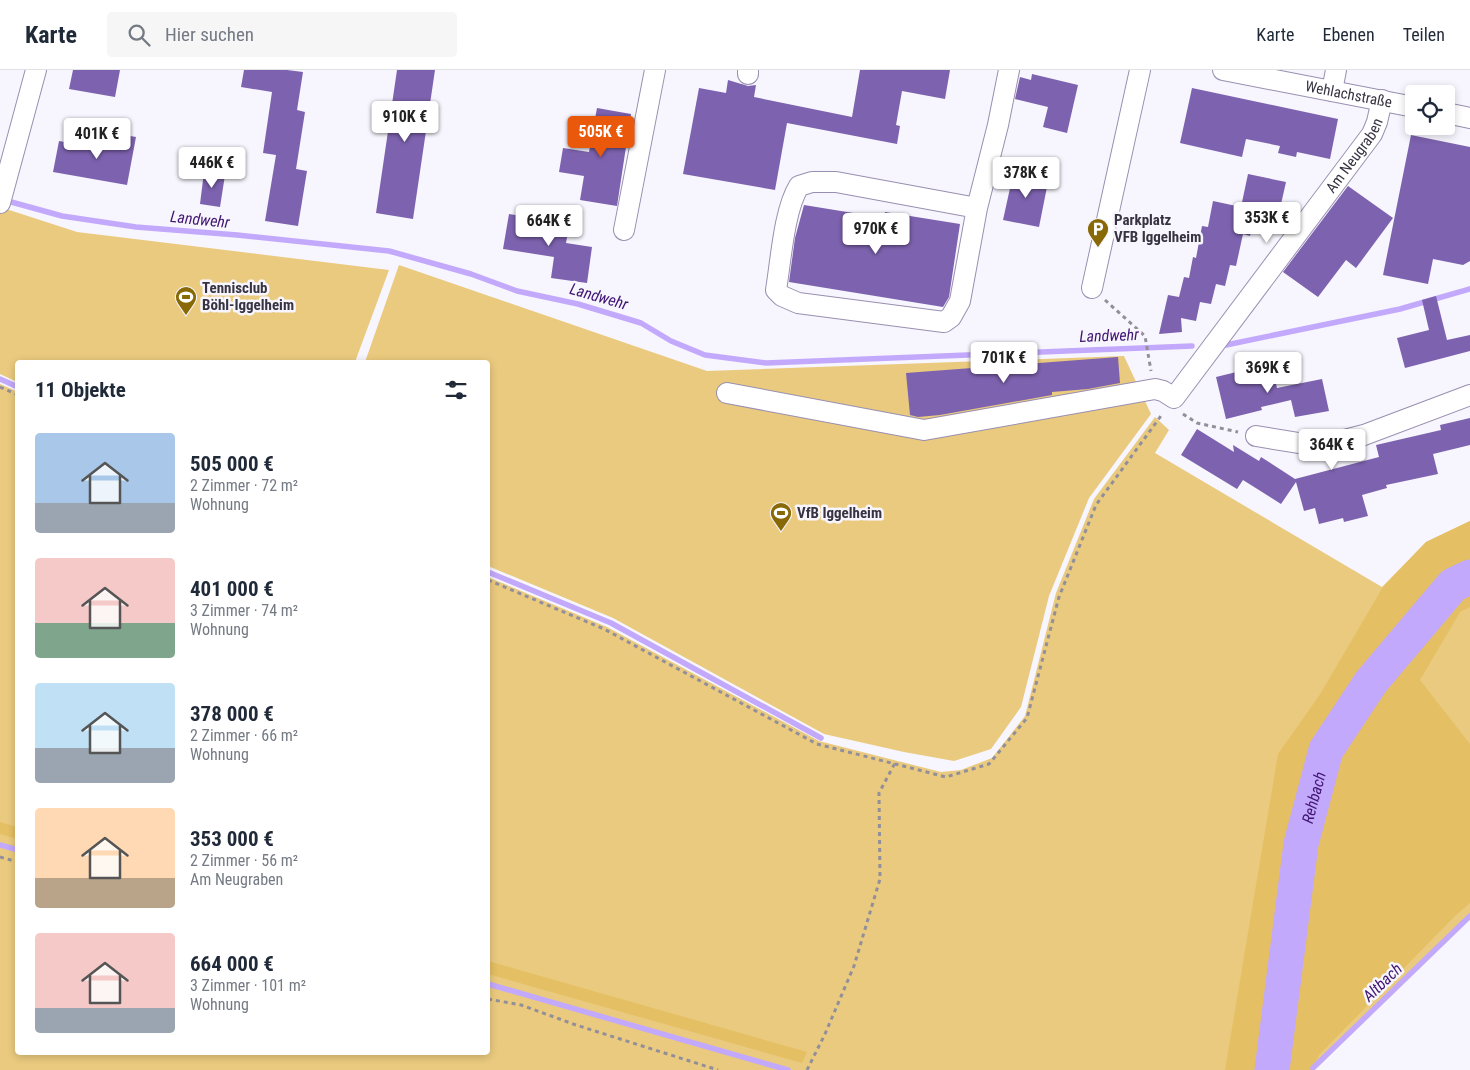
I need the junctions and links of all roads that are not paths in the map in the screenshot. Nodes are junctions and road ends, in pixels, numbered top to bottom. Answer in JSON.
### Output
{"nodes":[{"id":1,"x":36,"y":70,"type":"edge"},
{"id":2,"x":655,"y":70,"type":"edge"},
{"id":3,"x":1009,"y":70,"type":"edge"},
{"id":4,"x":1140,"y":70,"type":"edge"},
{"id":5,"x":1223,"y":70,"type":"edge"},
{"id":6,"x":1336,"y":70,"type":"edge"},
{"id":7,"x":1332,"y":90,"type":"junction"},
{"id":8,"x":1382,"y":100,"type":"junction"},
{"id":9,"x":1405,"y":105,"type":"edge"},
{"id":10,"x":1455,"y":115,"type":"edge"},
{"id":11,"x":1470,"y":118,"type":"edge"},
{"id":12,"x":2,"y":197,"type":"edge"},
{"id":13,"x":977,"y":208,"type":"junction"},
{"id":14,"x":624,"y":230,"type":"dead end"},
{"id":15,"x":1092,"y":288,"type":"road end"},
{"id":16,"x":727,"y":394,"type":"dead end"},
{"id":17,"x":1470,"y":395,"type":"edge"},
{"id":18,"x":1256,"y":436,"type":"road end"}],
"edges":[{"from":1,"to":12,"type":"street"},
{"from":2,"to":14,"type":"street"},
{"from":3,"to":13,"type":"street"},
{"from":4,"to":15,"type":"street"},
{"from":5,"to":7,"type":"street","name":"Wehlachstraße"},
{"from":6,"to":7,"type":"street"},
{"from":7,"to":8,"type":"street","name":"Wehlachstraße"},
{"from":8,"to":9,"type":"street","name":"Wehlachstraße"},
{"from":8,"to":16,"type":"street","name":"Am Neugraben"},
{"from":10,"to":11,"type":"street"},
{"from":13,"to":13,"type":"street"},
{"from":17,"to":18,"type":"street"}]}
